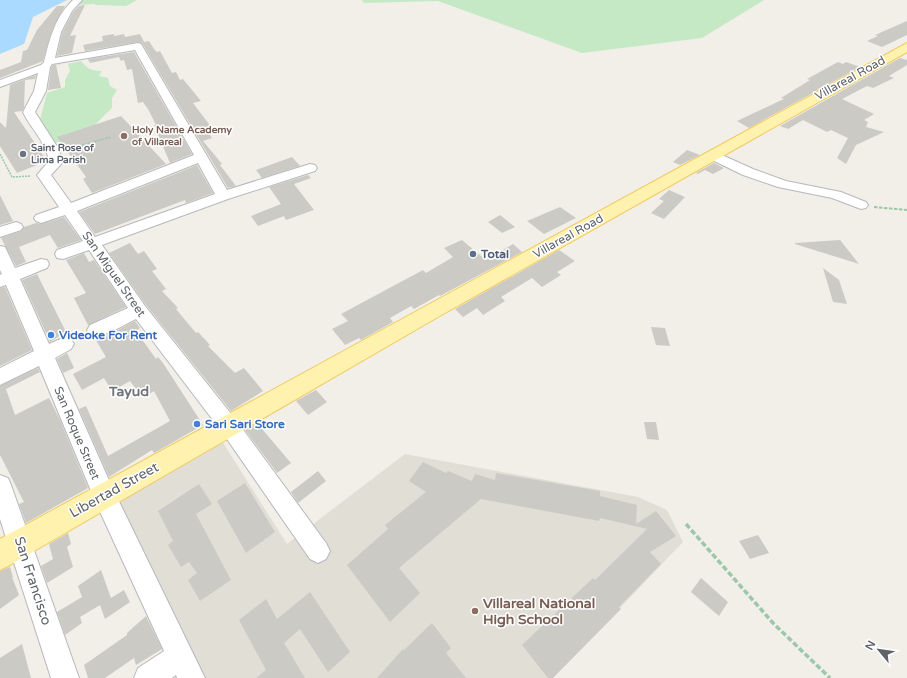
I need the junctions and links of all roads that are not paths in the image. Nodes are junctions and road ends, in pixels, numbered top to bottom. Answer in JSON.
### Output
{"nodes":[{"id":1,"x":78,"y":0,"type":"edge"},
{"id":2,"x":907,"y":47,"type":"edge"},
{"id":3,"x":47,"y":64,"type":"junction"},
{"id":4,"x":0,"y":84,"type":"edge"},
{"id":5,"x":713,"y":155,"type":"junction"},
{"id":6,"x":201,"y":157,"type":"junction"},
{"id":7,"x":310,"y":168,"type":"dead end"},
{"id":8,"x":223,"y":196,"type":"junction"},
{"id":9,"x":861,"y":206,"type":"road end"},
{"id":10,"x":68,"y":209,"type":"junction"},
{"id":11,"x":41,"y":218,"type":"dead end"},
{"id":12,"x":16,"y":227,"type":"dead end"},
{"id":13,"x":0,"y":232,"type":"edge"},
{"id":14,"x":92,"y":243,"type":"junction"},
{"id":15,"x":0,"y":251,"type":"edge"},
{"id":16,"x":63,"y":254,"type":"dead end"},
{"id":17,"x":41,"y":264,"type":"dead end"},
{"id":18,"x":6,"y":279,"type":"edge"},
{"id":19,"x":139,"y":310,"type":"junction"},
{"id":20,"x":96,"y":330,"type":"dead end"},
{"id":21,"x":64,"y":344,"type":"dead end"},
{"id":22,"x":44,"y":354,"type":"junction"},
{"id":23,"x":0,"y":377,"type":"edge"},
{"id":24,"x":229,"y":426,"type":"junction"},
{"id":25,"x":0,"y":485,"type":"edge"},
{"id":26,"x":104,"y":495,"type":"junction"},
{"id":27,"x":10,"y":549,"type":"edge"},
{"id":28,"x":318,"y":550,"type":"dead end"},
{"id":29,"x":186,"y":667,"type":"edge"},
{"id":30,"x":65,"y":678,"type":"edge"},
{"id":31,"x":148,"y":678,"type":"edge"}],
"edges":[{"from":1,"to":3,"type":"street"},
{"from":2,"to":5,"type":"main road","name":"Villareal Road"},
{"from":3,"to":4,"type":"street"},
{"from":3,"to":6,"type":"street"},
{"from":3,"to":10,"type":"street","name":"San Miguel Street"},
{"from":5,"to":9,"type":"street"},
{"from":5,"to":24,"type":"main road","name":"Villareal Road"},
{"from":6,"to":8,"type":"street"},
{"from":6,"to":10,"type":"street"},
{"from":7,"to":8,"type":"street"},
{"from":8,"to":14,"type":"street"},
{"from":10,"to":11,"type":"street"},
{"from":10,"to":14,"type":"street","name":"San Miguel Street"},
{"from":12,"to":13,"type":"street"},
{"from":14,"to":16,"type":"street"},
{"from":14,"to":19,"type":"street","name":"San Miguel Street"},
{"from":15,"to":18,"type":"street","name":"San Roque Street"},
{"from":17,"to":18,"type":"street"},
{"from":18,"to":22,"type":"street","name":"San Roque Street"},
{"from":19,"to":20,"type":"street"},
{"from":19,"to":24,"type":"street","name":"San Miguel Street"},
{"from":21,"to":22,"type":"street"},
{"from":22,"to":23,"type":"street"},
{"from":22,"to":26,"type":"street","name":"San Roque Street"},
{"from":24,"to":26,"type":"main road","name":"Libertad Street"},
{"from":24,"to":28,"type":"street","name":"San Miguel Street"},
{"from":25,"to":27,"type":"street","name":"San Francisco"},
{"from":26,"to":27,"type":"main road","name":"Libertad Street"},
{"from":26,"to":29,"type":"street","name":"San Roque Street"},
{"from":27,"to":30,"type":"street","name":"San Francisco"},
{"from":29,"to":31,"type":"street"}]}
